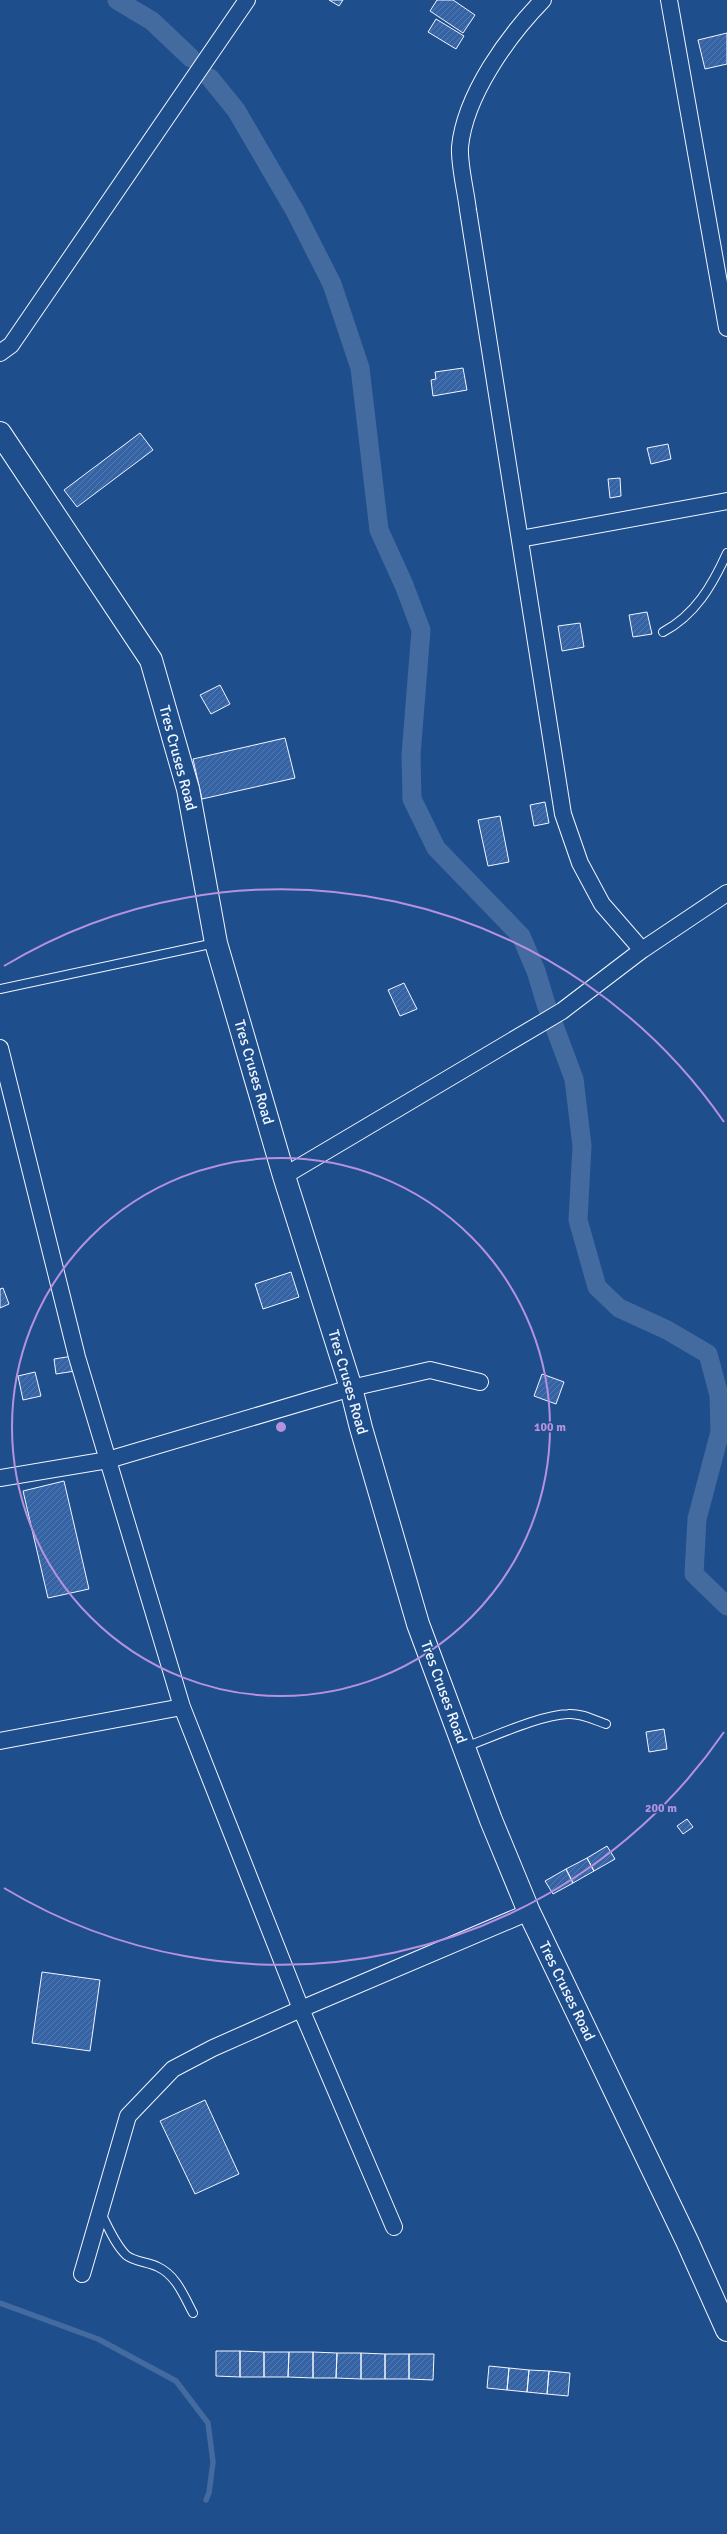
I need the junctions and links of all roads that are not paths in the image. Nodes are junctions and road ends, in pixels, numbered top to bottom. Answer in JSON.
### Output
{"nodes":[{"id":1,"x":246,"y":0,"type":"edge"},
{"id":2,"x":543,"y":0,"type":"edge"},
{"id":3,"x":669,"y":0,"type":"edge"},
{"id":4,"x":727,"y":328,"type":"edge"},
{"id":5,"x":0,"y":353,"type":"edge"},
{"id":6,"x":0,"y":433,"type":"edge"},
{"id":7,"x":727,"y":501,"type":"edge"},
{"id":8,"x":520,"y":539,"type":"junction"},
{"id":9,"x":727,"y":553,"type":"edge"},
{"id":10,"x":663,"y":632,"type":"dead end"},
{"id":11,"x":727,"y":894,"type":"edge"},
{"id":12,"x":216,"y":942,"type":"junction"},
{"id":13,"x":642,"y":950,"type":"junction"},
{"id":14,"x":0,"y":989,"type":"edge"},
{"id":15,"x":0,"y":1048,"type":"edge"},
{"id":16,"x":284,"y":1176,"type":"junction"},
{"id":17,"x":480,"y":1382,"type":"dead end"},
{"id":18,"x":352,"y":1388,"type":"junction"},
{"id":19,"x":108,"y":1460,"type":"junction"},
{"id":20,"x":0,"y":1478,"type":"edge"},
{"id":21,"x":182,"y":1708,"type":"junction"},
{"id":22,"x":606,"y":1724,"type":"dead end"},
{"id":23,"x":0,"y":1743,"type":"edge"},
{"id":24,"x":464,"y":1748,"type":"junction"},
{"id":25,"x":529,"y":1912,"type":"junction"},
{"id":26,"x":301,"y":2009,"type":"junction"},
{"id":27,"x":100,"y":2212,"type":"junction"},
{"id":28,"x":394,"y":2227,"type":"dead end"},
{"id":29,"x":82,"y":2274,"type":"dead end"},
{"id":30,"x":193,"y":2313,"type":"dead end"},
{"id":31,"x":727,"y":2330,"type":"edge"}],
"edges":[{"from":1,"to":5,"type":"street"},
{"from":2,"to":8,"type":"street"},
{"from":3,"to":4,"type":"street"},
{"from":6,"to":12,"type":"main road","name":"Tres Cruses Road"},
{"from":7,"to":8,"type":"street"},
{"from":8,"to":13,"type":"street"},
{"from":9,"to":10,"type":"lane"},
{"from":11,"to":13,"type":"street"},
{"from":12,"to":14,"type":"lane"},
{"from":12,"to":16,"type":"main road","name":"Tres Cruses Road"},
{"from":13,"to":16,"type":"street"},
{"from":15,"to":19,"type":"street"},
{"from":16,"to":18,"type":"main road","name":"Tres Cruses Road"},
{"from":17,"to":18,"type":"street"},
{"from":18,"to":19,"type":"street"},
{"from":18,"to":24,"type":"main road","name":"Tres Cruses Road"},
{"from":19,"to":20,"type":"street"},
{"from":19,"to":21,"type":"street"},
{"from":21,"to":23,"type":"street"},
{"from":21,"to":26,"type":"street"},
{"from":22,"to":24,"type":"lane"},
{"from":24,"to":25,"type":"main road","name":"Tres Cruses Road"},
{"from":25,"to":26,"type":"street"},
{"from":25,"to":31,"type":"main road","name":"Tres Cruses Road"},
{"from":26,"to":27,"type":"street"},
{"from":26,"to":28,"type":"street"},
{"from":27,"to":29,"type":"street"},
{"from":27,"to":30,"type":"lane"}]}
